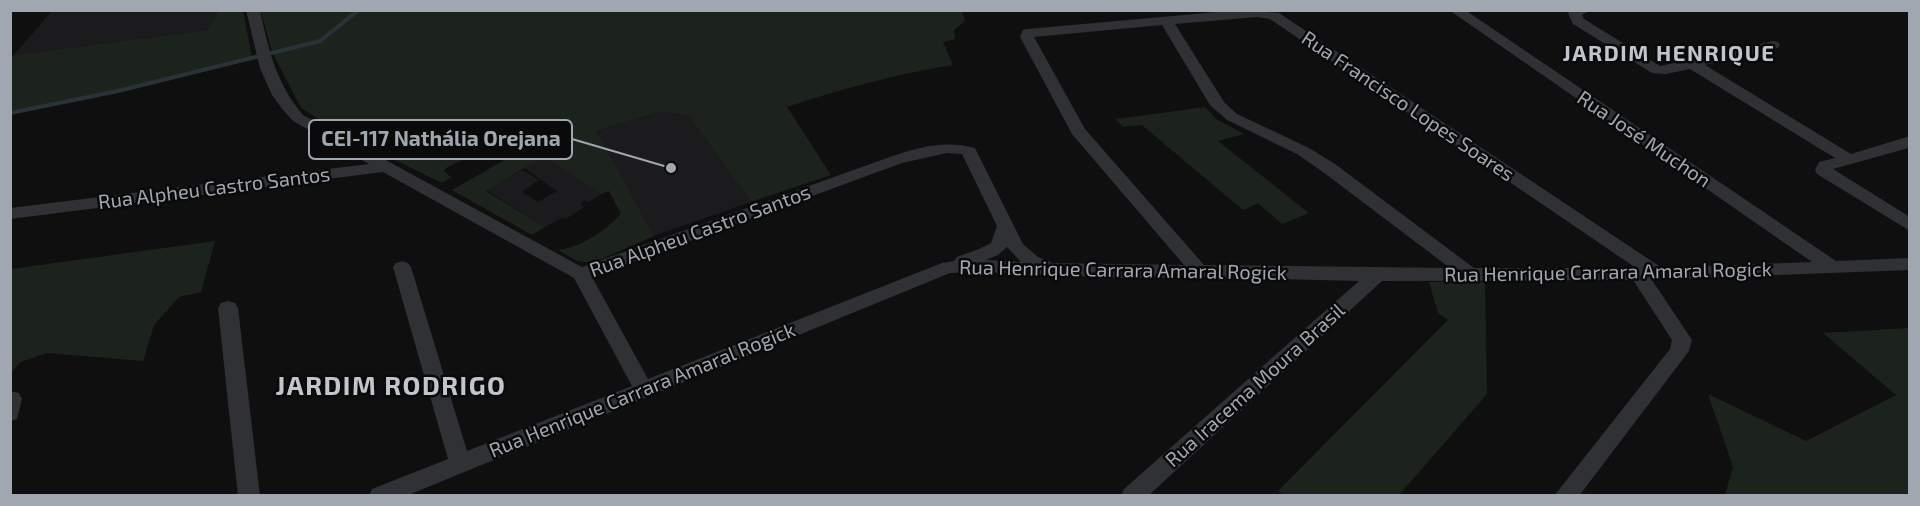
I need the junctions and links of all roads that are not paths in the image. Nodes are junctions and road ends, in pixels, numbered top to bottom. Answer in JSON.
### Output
{"nodes":[{"id":1,"x":253,"y":10,"type":"edge"},
{"id":2,"x":1455,"y":10,"type":"edge"},
{"id":3,"x":1579,"y":13,"type":"edge"},
{"id":4,"x":1165,"y":21,"type":"junction"},
{"id":5,"x":1773,"y":45,"type":"dead end"},
{"id":6,"x":1693,"y":64,"type":"junction"},
{"id":7,"x":1910,"y":141,"type":"edge"},
{"id":8,"x":1849,"y":160,"type":"junction"},
{"id":9,"x":383,"y":167,"type":"junction"},
{"id":10,"x":10,"y":214,"type":"edge"},
{"id":11,"x":1910,"y":225,"type":"edge"},
{"id":12,"x":1005,"y":227,"type":"junction"},
{"id":13,"x":1910,"y":264,"type":"edge"},
{"id":14,"x":402,"y":267,"type":"dead end"},
{"id":15,"x":948,"y":267,"type":"junction"},
{"id":16,"x":1833,"y":268,"type":"junction"},
{"id":17,"x":1065,"y":269,"type":"junction"},
{"id":18,"x":1199,"y":271,"type":"junction"},
{"id":19,"x":581,"y":274,"type":"junction"},
{"id":20,"x":1469,"y":274,"type":"junction"},
{"id":21,"x":1638,"y":274,"type":"junction"},
{"id":22,"x":1658,"y":274,"type":"junction"},
{"id":23,"x":1377,"y":275,"type":"junction"},
{"id":24,"x":228,"y":308,"type":"dead end"},
{"id":25,"x":644,"y":390,"type":"junction"},
{"id":26,"x":460,"y":463,"type":"junction"},
{"id":27,"x":249,"y":495,"type":"edge"},
{"id":28,"x":380,"y":495,"type":"edge"},
{"id":29,"x":1132,"y":495,"type":"edge"},
{"id":30,"x":1565,"y":495,"type":"edge"}],
"edges":[{"from":1,"to":9,"type":"street"},
{"from":2,"to":16,"type":"street","name":"Rua José Muchon"},
{"from":3,"to":6,"type":"street"},
{"from":4,"to":18,"type":"street","name":"Rua Francisco Lopes Soares"},
{"from":4,"to":20,"type":"street"},
{"from":4,"to":22,"type":"street","name":"Rua Francisco Lopes Soares"},
{"from":5,"to":6,"type":"street"},
{"from":6,"to":8,"type":"street"},
{"from":7,"to":8,"type":"street"},
{"from":8,"to":11,"type":"street"},
{"from":9,"to":10,"type":"street","name":"Rua Alpheu Castro Santos"},
{"from":9,"to":19,"type":"street","name":"Rua Alpheu Castro Santos"},
{"from":12,"to":15,"type":"street"},
{"from":12,"to":17,"type":"street","name":"Rua Alpheu Castro Santos"},
{"from":12,"to":19,"type":"street","name":"Rua Alpheu Castro Santos"},
{"from":13,"to":16,"type":"street","name":"Rua Henrique Carrara Amaral Rogick"},
{"from":14,"to":26,"type":"street"},
{"from":15,"to":17,"type":"street","name":"Rua Henrique Carrara Amaral Rogick"},
{"from":15,"to":25,"type":"street","name":"Rua Henrique Carrara Amaral Rogick"},
{"from":16,"to":22,"type":"street","name":"Rua Henrique Carrara Amaral Rogick"},
{"from":17,"to":18,"type":"street","name":"Rua Henrique Carrara Amaral Rogick"},
{"from":18,"to":23,"type":"street","name":"Rua Henrique Carrara Amaral Rogick"},
{"from":19,"to":25,"type":"street"},
{"from":20,"to":21,"type":"street","name":"Rua Henrique Carrara Amaral Rogick"},
{"from":20,"to":23,"type":"street","name":"Rua Henrique Carrara Amaral Rogick"},
{"from":21,"to":22,"type":"street","name":"Rua Henrique Carrara Amaral Rogick"},
{"from":21,"to":30,"type":"street"},
{"from":23,"to":29,"type":"street","name":"Rua Iracema Moura Brasil"},
{"from":24,"to":27,"type":"street"},
{"from":25,"to":26,"type":"street","name":"Rua Henrique Carrara Amaral Rogick"},
{"from":26,"to":28,"type":"street","name":"Rua Henrique Carrara Amaral Rogick"}]}
